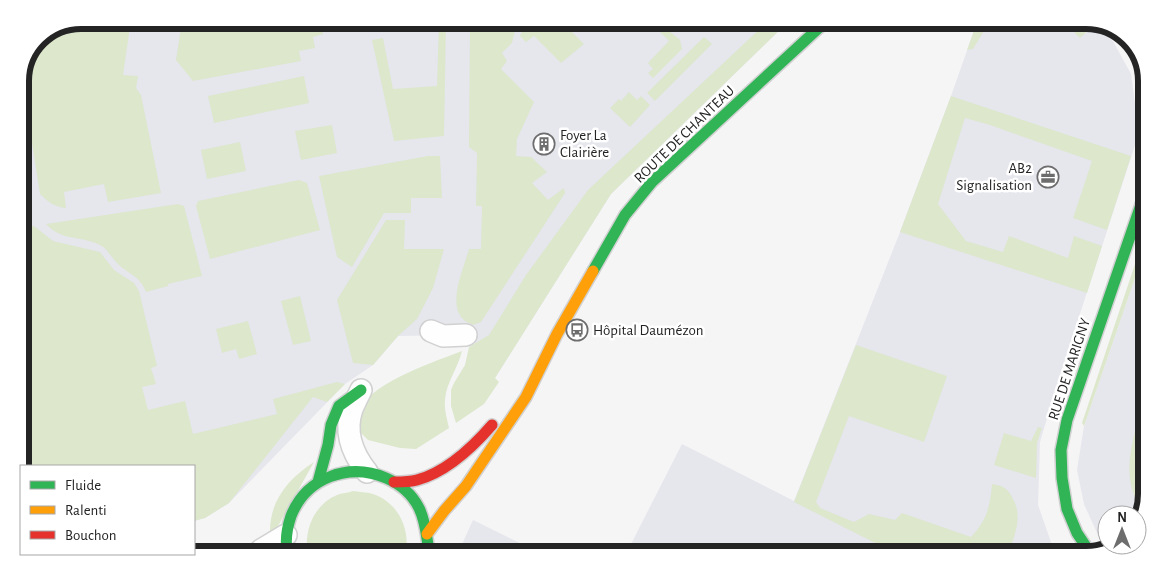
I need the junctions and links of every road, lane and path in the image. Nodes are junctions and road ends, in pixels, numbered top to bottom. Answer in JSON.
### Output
{"nodes":[{"id":1,"x":818,"y":29,"type":"edge"},
{"id":2,"x":1138,"y":213,"type":"edge"},
{"id":3,"x":431,"y":331,"type":"dead end"},
{"id":4,"x":557,"y":334,"type":"junction"},
{"id":5,"x":466,"y":335,"type":"dead end"},
{"id":6,"x":361,"y":390,"type":"joint"},
{"id":7,"x":510,"y":400,"type":"dead end"},
{"id":8,"x":500,"y":414,"type":"dead end"},
{"id":9,"x":367,"y":472,"type":"junction"},
{"id":10,"x":318,"y":482,"type":"junction"},
{"id":11,"x":394,"y":482,"type":"junction"},
{"id":12,"x":427,"y":534,"type":"junction"},
{"id":13,"x":286,"y":542,"type":"edge"},
{"id":14,"x":274,"y":546,"type":"edge"},
{"id":15,"x":428,"y":546,"type":"edge"},
{"id":16,"x":1085,"y":546,"type":"edge"}],
"edges":[{"from":1,"to":4,"type":"main road","name":"ROUTE DE CHANTEAU"},
{"from":2,"to":16,"type":"main road","name":"RUE DE MARIGNY"},
{"from":3,"to":5,"type":"street"},
{"from":4,"to":7,"type":"main road","name":"ROUTE DE CHANTEAU"},
{"from":4,"to":12,"type":"main road","name":"ROUTE DE CHANTEAU"},
{"from":6,"to":9,"type":"street"},
{"from":6,"to":10,"type":"main road"},
{"from":8,"to":11,"type":"main road"},
{"from":9,"to":10,"type":"main road"},
{"from":9,"to":11,"type":"main road"},
{"from":10,"to":13,"type":"main road"},
{"from":11,"to":12,"type":"main road"},
{"from":12,"to":15,"type":"main road"},
{"from":13,"to":14,"type":"street"}]}
